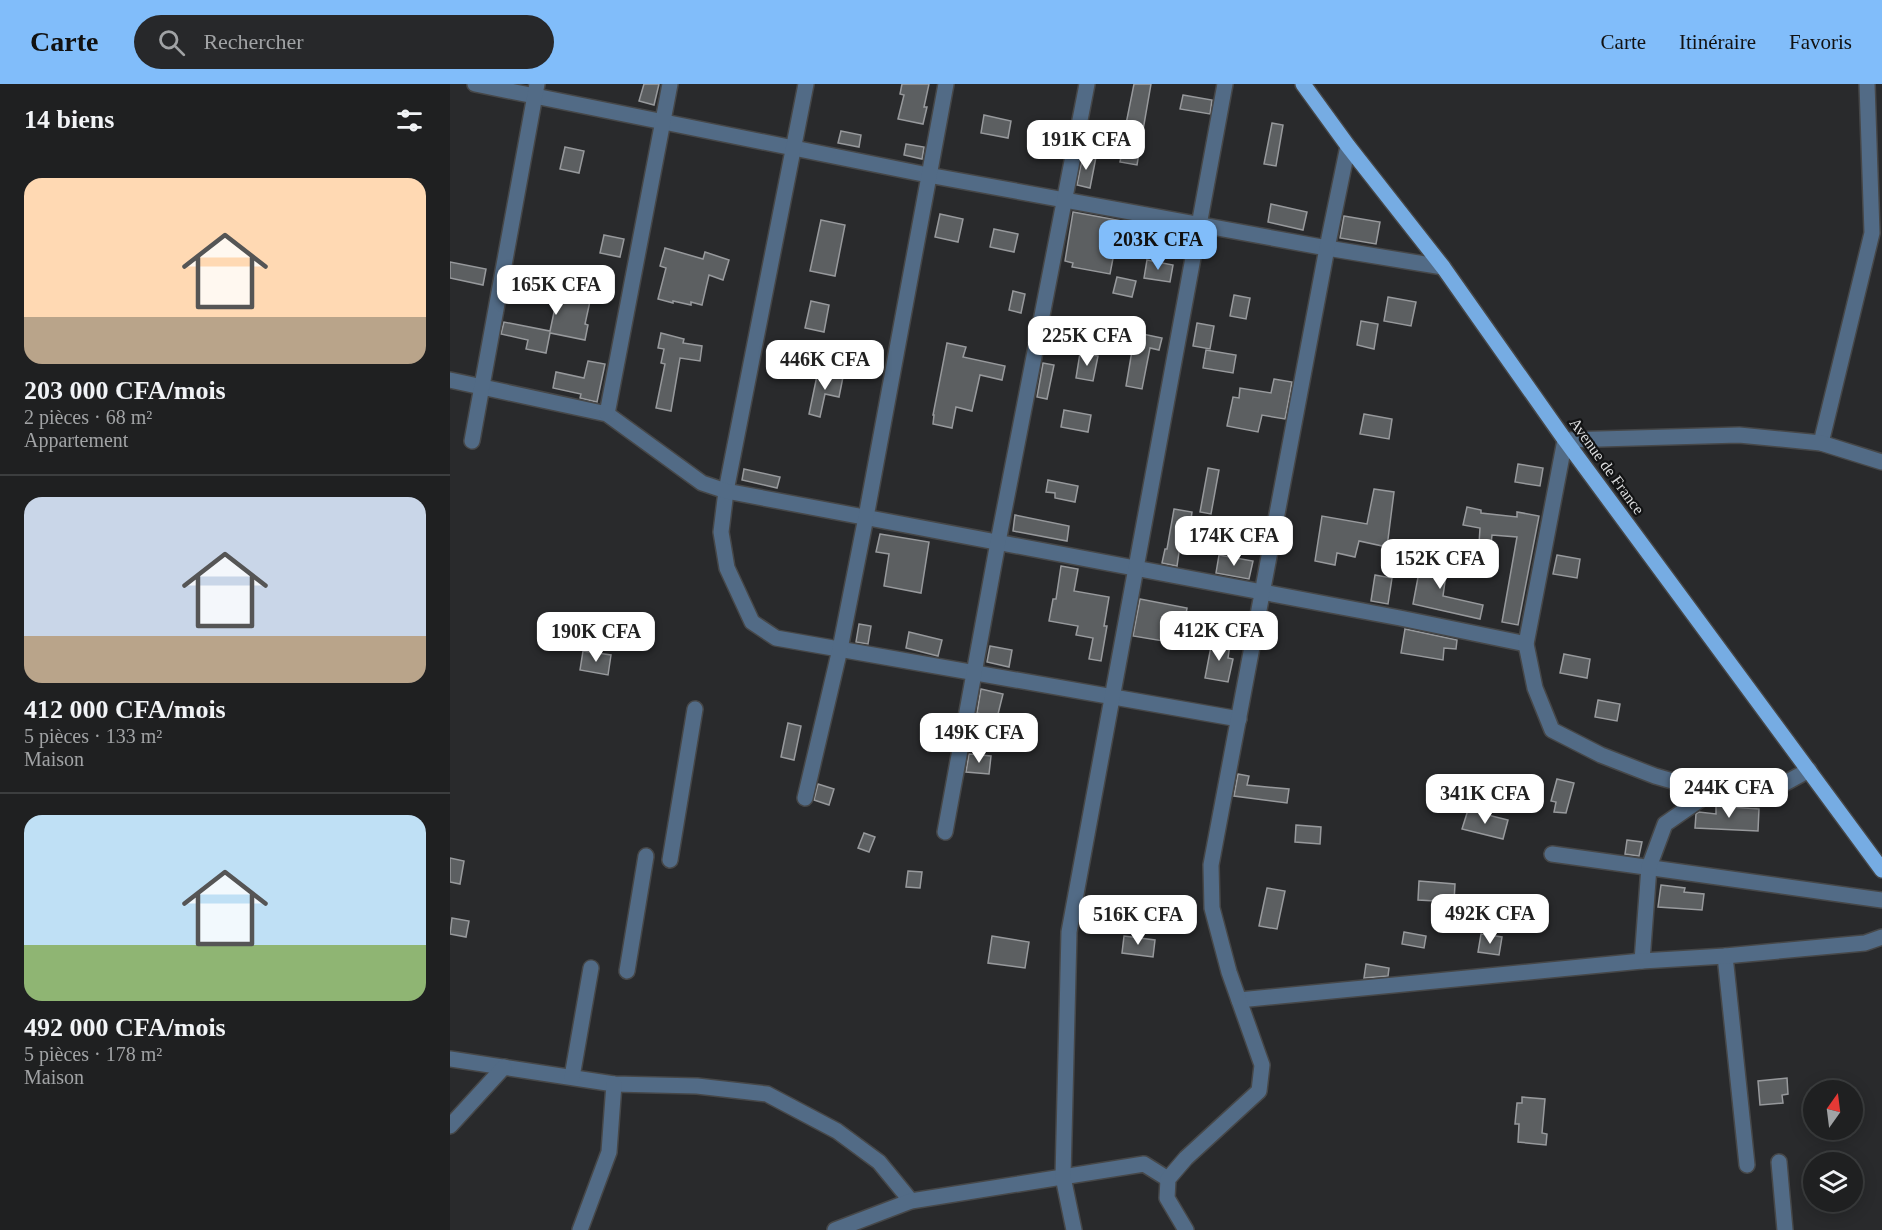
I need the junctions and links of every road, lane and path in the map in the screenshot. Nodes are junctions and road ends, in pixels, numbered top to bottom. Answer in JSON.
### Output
{"nodes":[{"id":1,"x":475,"y":84,"type":"edge"},
{"id":2,"x":670,"y":84,"type":"edge"},
{"id":3,"x":806,"y":84,"type":"edge"},
{"id":4,"x":946,"y":84,"type":"edge"},
{"id":5,"x":1087,"y":84,"type":"edge"},
{"id":6,"x":1225,"y":84,"type":"edge"},
{"id":7,"x":1303,"y":84,"type":"edge"},
{"id":8,"x":1867,"y":84,"type":"edge"},
{"id":9,"x":536,"y":90,"type":"edge"},
{"id":10,"x":663,"y":122,"type":"junction"},
{"id":11,"x":1348,"y":146,"type":"junction"},
{"id":12,"x":794,"y":148,"type":"junction"},
{"id":13,"x":928,"y":175,"type":"junction"},
{"id":14,"x":1064,"y":199,"type":"junction"},
{"id":15,"x":1199,"y":223,"type":"junction"},
{"id":16,"x":1327,"y":248,"type":"junction"},
{"id":17,"x":1443,"y":267,"type":"junction"},
{"id":18,"x":450,"y":380,"type":"edge"},
{"id":19,"x":482,"y":387,"type":"junction"},
{"id":20,"x":607,"y":414,"type":"junction"},
{"id":21,"x":1565,"y":440,"type":"junction"},
{"id":22,"x":472,"y":441,"type":"dead end"},
{"id":23,"x":1821,"y":443,"type":"junction"},
{"id":24,"x":1882,"y":462,"type":"edge"},
{"id":25,"x":726,"y":490,"type":"junction"},
{"id":26,"x":866,"y":517,"type":"junction"},
{"id":27,"x":998,"y":542,"type":"junction"},
{"id":28,"x":1136,"y":568,"type":"junction"},
{"id":29,"x":1263,"y":592,"type":"junction"},
{"id":30,"x":1526,"y":644,"type":"junction"},
{"id":31,"x":840,"y":649,"type":"junction"},
{"id":32,"x":974,"y":673,"type":"junction"},
{"id":33,"x":1112,"y":697,"type":"junction"},
{"id":34,"x":695,"y":709,"type":"dead end"},
{"id":35,"x":1239,"y":719,"type":"junction"},
{"id":36,"x":1809,"y":770,"type":"junction"},
{"id":37,"x":1711,"y":792,"type":"junction"},
{"id":38,"x":805,"y":798,"type":"dead end"},
{"id":39,"x":945,"y":832,"type":"dead end"},
{"id":40,"x":1552,"y":854,"type":"dead end"},
{"id":41,"x":646,"y":856,"type":"dead end"},
{"id":42,"x":670,"y":860,"type":"dead end"},
{"id":43,"x":1649,"y":867,"type":"junction"},
{"id":44,"x":1882,"y":870,"type":"edge"},
{"id":45,"x":1882,"y":900,"type":"edge"},
{"id":46,"x":1882,"y":937,"type":"edge"},
{"id":47,"x":1725,"y":956,"type":"junction"},
{"id":48,"x":1642,"y":961,"type":"junction"},
{"id":49,"x":591,"y":968,"type":"dead end"},
{"id":50,"x":627,"y":971,"type":"dead end"},
{"id":51,"x":1239,"y":1000,"type":"junction"},
{"id":52,"x":450,"y":1059,"type":"edge"},
{"id":53,"x":504,"y":1066,"type":"junction"},
{"id":54,"x":572,"y":1077,"type":"junction"},
{"id":55,"x":614,"y":1084,"type":"junction"},
{"id":56,"x":450,"y":1126,"type":"edge"},
{"id":57,"x":1779,"y":1162,"type":"dead end"},
{"id":58,"x":1747,"y":1165,"type":"dead end"},
{"id":59,"x":1063,"y":1177,"type":"junction"},
{"id":60,"x":1168,"y":1179,"type":"junction"},
{"id":61,"x":911,"y":1201,"type":"junction"},
{"id":62,"x":579,"y":1230,"type":"edge"},
{"id":63,"x":835,"y":1230,"type":"edge"},
{"id":64,"x":1074,"y":1230,"type":"edge"},
{"id":65,"x":1186,"y":1230,"type":"edge"},
{"id":66,"x":1785,"y":1230,"type":"edge"}],
"edges":[{"from":1,"to":9,"type":"street"},
{"from":2,"to":10,"type":"street"},
{"from":3,"to":12,"type":"street"},
{"from":4,"to":13,"type":"street"},
{"from":5,"to":14,"type":"street"},
{"from":6,"to":15,"type":"street"},
{"from":7,"to":11,"type":"main road","name":"Avenue de France"},
{"from":8,"to":23,"type":"street"},
{"from":9,"to":10,"type":"street"},
{"from":9,"to":19,"type":"street"},
{"from":10,"to":12,"type":"street"},
{"from":10,"to":20,"type":"street"},
{"from":11,"to":16,"type":"street"},
{"from":11,"to":17,"type":"main road","name":"Avenue de France"},
{"from":12,"to":13,"type":"street"},
{"from":12,"to":25,"type":"street"},
{"from":13,"to":14,"type":"street"},
{"from":13,"to":26,"type":"street"},
{"from":14,"to":15,"type":"street"},
{"from":14,"to":27,"type":"street"},
{"from":15,"to":16,"type":"street"},
{"from":15,"to":28,"type":"street"},
{"from":16,"to":17,"type":"street"},
{"from":16,"to":29,"type":"street"},
{"from":17,"to":21,"type":"main road","name":"Avenue de France"},
{"from":18,"to":19,"type":"street"},
{"from":19,"to":20,"type":"street"},
{"from":19,"to":22,"type":"street"},
{"from":20,"to":25,"type":"street"},
{"from":21,"to":23,"type":"street"},
{"from":21,"to":30,"type":"street"},
{"from":21,"to":36,"type":"main road","name":"Avenue de France"},
{"from":23,"to":24,"type":"street"},
{"from":25,"to":26,"type":"street"},
{"from":25,"to":31,"type":"street"},
{"from":26,"to":27,"type":"street"},
{"from":26,"to":31,"type":"street"},
{"from":27,"to":28,"type":"street"},
{"from":27,"to":32,"type":"street"},
{"from":28,"to":29,"type":"street"},
{"from":28,"to":33,"type":"street"},
{"from":29,"to":30,"type":"street"},
{"from":29,"to":35,"type":"street"},
{"from":30,"to":37,"type":"street"},
{"from":31,"to":32,"type":"street"},
{"from":31,"to":38,"type":"street"},
{"from":32,"to":33,"type":"street"},
{"from":32,"to":39,"type":"street"},
{"from":33,"to":35,"type":"street"},
{"from":33,"to":59,"type":"street"},
{"from":34,"to":42,"type":"street"},
{"from":35,"to":51,"type":"street"},
{"from":36,"to":37,"type":"street"},
{"from":36,"to":44,"type":"main road","name":"Avenue de France"},
{"from":37,"to":43,"type":"street"},
{"from":40,"to":43,"type":"street"},
{"from":41,"to":50,"type":"street"},
{"from":43,"to":45,"type":"street"},
{"from":43,"to":48,"type":"street"},
{"from":46,"to":47,"type":"street"},
{"from":47,"to":48,"type":"street"},
{"from":47,"to":58,"type":"street"},
{"from":48,"to":51,"type":"street"},
{"from":49,"to":54,"type":"street"},
{"from":51,"to":60,"type":"street"},
{"from":52,"to":53,"type":"street"},
{"from":53,"to":54,"type":"street"},
{"from":53,"to":56,"type":"street"},
{"from":54,"to":55,"type":"street"},
{"from":55,"to":61,"type":"street"},
{"from":55,"to":62,"type":"street"},
{"from":57,"to":66,"type":"street"},
{"from":59,"to":60,"type":"street"},
{"from":59,"to":61,"type":"street"},
{"from":59,"to":64,"type":"street"},
{"from":60,"to":65,"type":"street"},
{"from":61,"to":63,"type":"street"}]}
